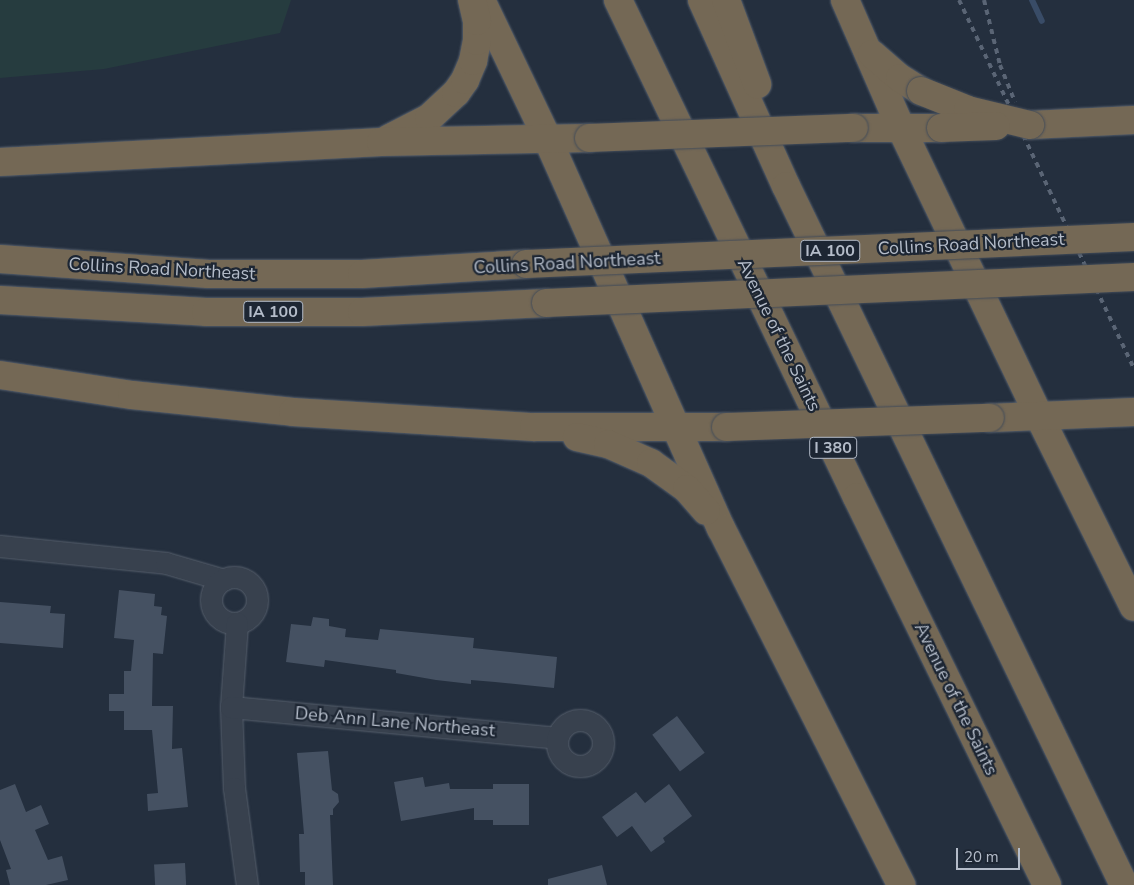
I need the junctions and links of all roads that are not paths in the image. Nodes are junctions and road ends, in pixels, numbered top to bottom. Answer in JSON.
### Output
{"nodes":[{"id":1,"x":472,"y":0,"type":"edge"},
{"id":2,"x":481,"y":0,"type":"edge"},
{"id":3,"x":702,"y":0,"type":"edge"},
{"id":4,"x":726,"y":0,"type":"edge"},
{"id":5,"x":845,"y":0,"type":"edge"},
{"id":6,"x":619,"y":3,"type":"edge"},
{"id":7,"x":868,"y":50,"type":"junction"},
{"id":8,"x":1134,"y":120,"type":"edge"},
{"id":9,"x":1030,"y":125,"type":"junction"},
{"id":10,"x":902,"y":128,"type":"junction"},
{"id":11,"x":548,"y":140,"type":"junction"},
{"id":12,"x":381,"y":142,"type":"junction"},
{"id":13,"x":0,"y":162,"type":"edge"},
{"id":14,"x":786,"y":186,"type":"junction"},
{"id":15,"x":1134,"y":237,"type":"edge"},
{"id":16,"x":0,"y":259,"type":"edge"},
{"id":17,"x":1134,"y":277,"type":"edge"},
{"id":18,"x":0,"y":300,"type":"edge"},
{"id":19,"x":0,"y":375,"type":"edge"},
{"id":20,"x":1134,"y":412,"type":"edge"},
{"id":21,"x":1039,"y":416,"type":"junction"},
{"id":22,"x":677,"y":426,"type":"junction"},
{"id":23,"x":534,"y":427,"type":"junction"},
{"id":24,"x":721,"y":528,"type":"junction"},
{"id":25,"x":0,"y":546,"type":"edge"},
{"id":26,"x":224,"y":580,"type":"junction"},
{"id":27,"x":1134,"y":607,"type":"edge"},
{"id":28,"x":236,"y":623,"type":"junction"},
{"id":29,"x":231,"y":707,"type":"junction"},
{"id":30,"x":558,"y":738,"type":"dead end"},
{"id":31,"x":247,"y":883,"type":"edge"},
{"id":32,"x":901,"y":885,"type":"edge"},
{"id":33,"x":1047,"y":885,"type":"edge"},
{"id":34,"x":1124,"y":885,"type":"edge"}],
"edges":[{"from":1,"to":12,"type":"highway"},
{"from":2,"to":11,"type":"highway"},
{"from":3,"to":14,"type":"highway"},
{"from":4,"to":14,"type":"highway"},
{"from":5,"to":7,"type":"highway"},
{"from":6,"to":33,"type":"highway","name":"Avenue of the Saints","number":"I 380"},
{"from":7,"to":9,"type":"highway","bridge":true},
{"from":7,"to":10,"type":"highway"},
{"from":8,"to":9,"type":"highway"},
{"from":9,"to":10,"type":"highway","bridge":true},
{"from":10,"to":11,"type":"highway","bridge":true},
{"from":10,"to":21,"type":"highway"},
{"from":11,"to":12,"type":"highway"},
{"from":11,"to":22,"type":"highway"},
{"from":12,"to":13,"type":"highway"},
{"from":14,"to":34,"type":"highway"},
{"from":15,"to":16,"type":"highway","name":"Collins Road Northeast","number":"IA 100","bridge":true},
{"from":17,"to":18,"type":"highway","number":"IA 100","bridge":true},
{"from":19,"to":23,"type":"highway"},
{"from":20,"to":21,"type":"highway"},
{"from":21,"to":22,"type":"highway","bridge":true},
{"from":21,"to":27,"type":"highway"},
{"from":22,"to":23,"type":"highway"},
{"from":22,"to":24,"type":"highway"},
{"from":23,"to":24,"type":"highway"},
{"from":24,"to":32,"type":"highway"},
{"from":25,"to":26,"type":"street"},
{"from":26,"to":28,"type":"street"},
{"from":26,"to":28,"type":"street"},
{"from":28,"to":29,"type":"street"},
{"from":29,"to":30,"type":"street","name":"Deb Ann Lane Northeast"},
{"from":29,"to":31,"type":"street"}]}
